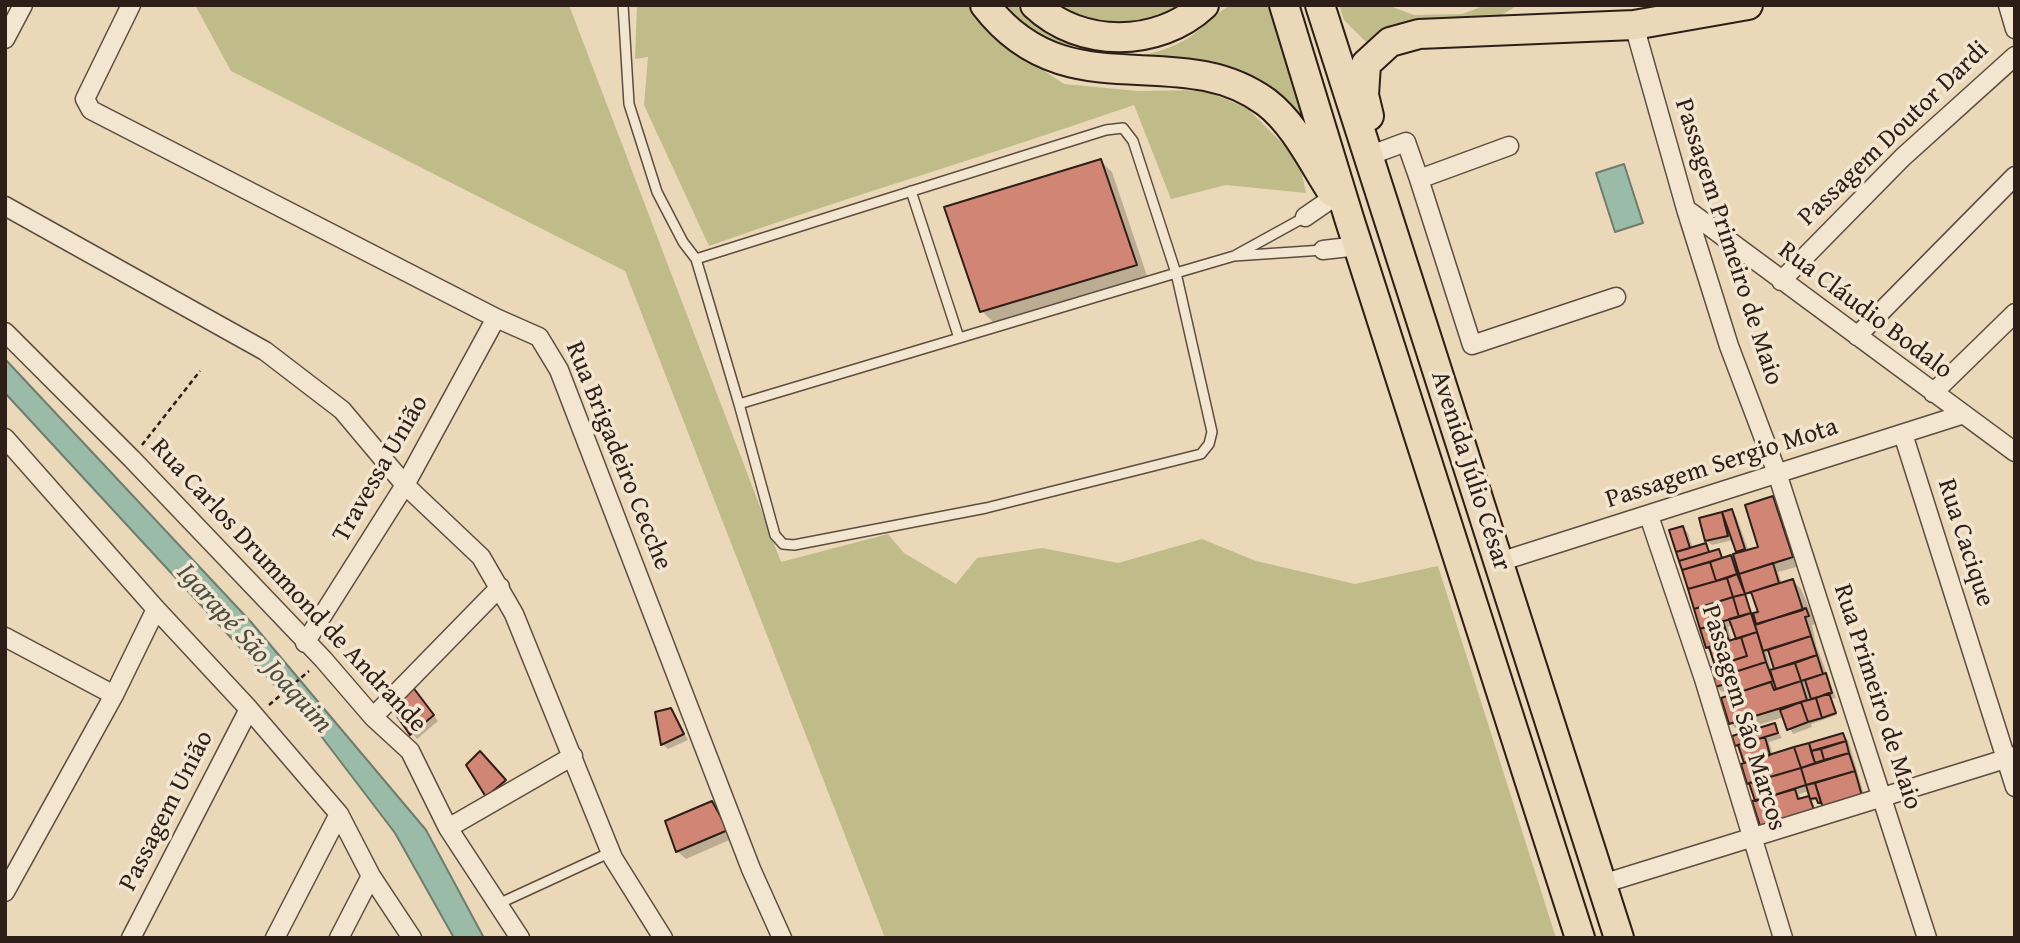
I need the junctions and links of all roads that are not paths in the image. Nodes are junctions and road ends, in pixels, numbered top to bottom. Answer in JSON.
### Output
{"nodes":[{"id":1,"x":23,"y":5,"type":"edge"},
{"id":2,"x":131,"y":5,"type":"edge"},
{"id":3,"x":623,"y":5,"type":"edge"},
{"id":4,"x":985,"y":5,"type":"edge"},
{"id":5,"x":1035,"y":5,"type":"edge"},
{"id":6,"x":1204,"y":5,"type":"edge"},
{"id":7,"x":1284,"y":5,"type":"edge"},
{"id":8,"x":1320,"y":5,"type":"edge"},
{"id":9,"x":1748,"y":5,"type":"edge"},
{"id":10,"x":2008,"y":5,"type":"edge"},
{"id":11,"x":1634,"y":25,"type":"junction"},
{"id":12,"x":2015,"y":29,"type":"edge"},
{"id":13,"x":5,"y":39,"type":"edge"},
{"id":14,"x":2015,"y":56,"type":"edge"},
{"id":15,"x":1508,"y":146,"type":"dead end"},
{"id":16,"x":1379,"y":152,"type":"junction"},
{"id":17,"x":2015,"y":176,"type":"edge"},
{"id":18,"x":1419,"y":179,"type":"junction"},
{"id":19,"x":911,"y":191,"type":"junction"},
{"id":20,"x":5,"y":206,"type":"edge"},
{"id":21,"x":1342,"y":207,"type":"junction"},
{"id":22,"x":1686,"y":209,"type":"junction"},
{"id":23,"x":1305,"y":217,"type":"joint"},
{"id":24,"x":1397,"y":244,"type":"junction"},
{"id":25,"x":1358,"y":246,"type":"junction"},
{"id":26,"x":1323,"y":250,"type":"joint"},
{"id":27,"x":1234,"y":256,"type":"junction"},
{"id":28,"x":696,"y":259,"type":"junction"},
{"id":29,"x":1176,"y":273,"type":"junction"},
{"id":30,"x":1781,"y":281,"type":"junction"},
{"id":31,"x":1616,"y":297,"type":"dead end"},
{"id":32,"x":2015,"y":313,"type":"edge"},
{"id":33,"x":496,"y":318,"type":"junction"},
{"id":34,"x":5,"y":332,"type":"edge"},
{"id":35,"x":1857,"y":336,"type":"junction"},
{"id":36,"x":959,"y":338,"type":"junction"},
{"id":37,"x":1933,"y":393,"type":"junction"},
{"id":38,"x":739,"y":404,"type":"junction"},
{"id":39,"x":1961,"y":415,"type":"junction"},
{"id":40,"x":1903,"y":434,"type":"junction"},
{"id":41,"x":5,"y":438,"type":"edge"},
{"id":42,"x":2015,"y":452,"type":"edge"},
{"id":43,"x":1777,"y":473,"type":"junction"},
{"id":44,"x":405,"y":485,"type":"junction"},
{"id":45,"x":1649,"y":516,"type":"junction"},
{"id":46,"x":1499,"y":562,"type":"junction"},
{"id":47,"x":500,"y":587,"type":"junction"},
{"id":48,"x":156,"y":609,"type":"junction"},
{"id":49,"x":5,"y":636,"type":"edge"},
{"id":50,"x":305,"y":643,"type":"junction"},
{"id":51,"x":114,"y":695,"type":"junction"},
{"id":52,"x":252,"y":712,"type":"junction"},
{"id":53,"x":373,"y":717,"type":"junction"},
{"id":54,"x":573,"y":756,"type":"junction"},
{"id":55,"x":2010,"y":757,"type":"edge"},
{"id":56,"x":2015,"y":787,"type":"edge"},
{"id":57,"x":1881,"y":798,"type":"junction"},
{"id":58,"x":339,"y":814,"type":"junction"},
{"id":59,"x":448,"y":828,"type":"junction"},
{"id":60,"x":1752,"y":835,"type":"junction"},
{"id":61,"x":611,"y":852,"type":"junction"},
{"id":62,"x":371,"y":876,"type":"junction"},
{"id":63,"x":1602,"y":884,"type":"junction"},
{"id":64,"x":6,"y":889,"type":"edge"},
{"id":65,"x":497,"y":905,"type":"junction"},
{"id":66,"x":131,"y":938,"type":"edge"},
{"id":67,"x":275,"y":938,"type":"edge"},
{"id":68,"x":339,"y":938,"type":"edge"},
{"id":69,"x":412,"y":938,"type":"edge"},
{"id":70,"x":520,"y":938,"type":"edge"},
{"id":71,"x":663,"y":938,"type":"edge"},
{"id":72,"x":782,"y":938,"type":"edge"},
{"id":73,"x":1580,"y":938,"type":"edge"},
{"id":74,"x":1619,"y":938,"type":"edge"},
{"id":75,"x":1783,"y":938,"type":"edge"},
{"id":76,"x":1927,"y":938,"type":"edge"}],
"edges":[{"from":1,"to":13,"type":"street"},
{"from":2,"to":33,"type":"street","name":"Rua Brigadeiro Cecche"},
{"from":3,"to":28,"type":"lane"},
{"from":4,"to":21,"type":"main road"},
{"from":5,"to":6,"type":"main road"},
{"from":7,"to":21,"type":"main road","name":"Avenida Júlio César"},
{"from":8,"to":24,"type":"main road","name":"Avenida Júlio César"},
{"from":9,"to":11,"type":"main road"},
{"from":10,"to":12,"type":"street"},
{"from":11,"to":16,"type":"main road"},
{"from":11,"to":22,"type":"street","name":"Passagem Primeiro de Maio"},
{"from":14,"to":30,"type":"street","name":"Passagem Doutor Dardi"},
{"from":15,"to":18,"type":"street"},
{"from":16,"to":18,"type":"street"},
{"from":16,"to":24,"type":"main road"},
{"from":17,"to":35,"type":"street"},
{"from":18,"to":31,"type":"street"},
{"from":19,"to":28,"type":"lane"},
{"from":19,"to":29,"type":"lane"},
{"from":19,"to":36,"type":"lane"},
{"from":20,"to":44,"type":"street"},
{"from":21,"to":23,"type":"street"},
{"from":21,"to":25,"type":"main road","name":"Avenida Júlio César"},
{"from":22,"to":30,"type":"street","name":"Rua Cláudio Bodalo"},
{"from":22,"to":43,"type":"street","name":"Passagem Primeiro de Maio"},
{"from":23,"to":27,"type":"lane"},
{"from":24,"to":46,"type":"main road","name":"Avenida Júlio César"},
{"from":25,"to":26,"type":"street"},
{"from":25,"to":73,"type":"main road","name":"Avenida Júlio César"},
{"from":26,"to":27,"type":"lane"},
{"from":27,"to":29,"type":"lane"},
{"from":28,"to":38,"type":"lane"},
{"from":29,"to":36,"type":"lane"},
{"from":29,"to":38,"type":"lane"},
{"from":30,"to":35,"type":"street","name":"Rua Cláudio Bodalo"},
{"from":32,"to":37,"type":"street"},
{"from":33,"to":44,"type":"street","name":"Travessa União"},
{"from":33,"to":72,"type":"street","name":"Rua Brigadeiro Cecche"},
{"from":34,"to":50,"type":"street","name":"Rua Carlos Drummond de Andrande"},
{"from":35,"to":37,"type":"street","name":"Rua Cláudio Bodalo"},
{"from":36,"to":38,"type":"lane"},
{"from":37,"to":39,"type":"street","name":"Rua Cláudio Bodalo"},
{"from":39,"to":40,"type":"street","name":"Passagem Sergio Mota"},
{"from":39,"to":42,"type":"street","name":"Rua Cláudio Bodalo"},
{"from":40,"to":43,"type":"street","name":"Passagem Sergio Mota"},
{"from":40,"to":55,"type":"street","name":"Rua Cacique"},
{"from":41,"to":48,"type":"street"},
{"from":43,"to":45,"type":"street","name":"Passagem Sergio Mota"},
{"from":43,"to":57,"type":"street","name":"Rua Primeiro de Maio"},
{"from":44,"to":47,"type":"street"},
{"from":44,"to":50,"type":"street","name":"Travessa União"},
{"from":45,"to":46,"type":"street","name":"Passagem Sergio Mota"},
{"from":45,"to":60,"type":"street","name":"Passagem São Marcos"},
{"from":46,"to":63,"type":"main road","name":"Avenida Júlio César"},
{"from":47,"to":53,"type":"street"},
{"from":47,"to":54,"type":"street"},
{"from":48,"to":51,"type":"street"},
{"from":48,"to":52,"type":"street"},
{"from":49,"to":51,"type":"street"},
{"from":50,"to":53,"type":"street","name":"Rua Carlos Drummond de Andrande"},
{"from":51,"to":64,"type":"street"},
{"from":52,"to":58,"type":"street"},
{"from":52,"to":66,"type":"street","name":"Passagem União"},
{"from":53,"to":59,"type":"street","name":"Rua Carlos Drummond de Andrande"},
{"from":54,"to":59,"type":"street"},
{"from":54,"to":61,"type":"street"},
{"from":55,"to":56,"type":"street","name":"Rua Cacique"},
{"from":55,"to":57,"type":"street"},
{"from":57,"to":60,"type":"street"},
{"from":57,"to":76,"type":"street","name":"Rua Primeiro de Maio"},
{"from":58,"to":62,"type":"street"},
{"from":58,"to":67,"type":"street"},
{"from":59,"to":65,"type":"street","name":"Rua Carlos Drummond de Andrande"},
{"from":60,"to":63,"type":"street"},
{"from":60,"to":75,"type":"street","name":"Passagem São Marcos"},
{"from":61,"to":65,"type":"lane"},
{"from":61,"to":71,"type":"street"},
{"from":62,"to":68,"type":"street"},
{"from":62,"to":69,"type":"street"},
{"from":63,"to":74,"type":"main road","name":"Avenida Júlio César"},
{"from":65,"to":70,"type":"street","name":"Rua Carlos Drummond de Andrande"}]}
